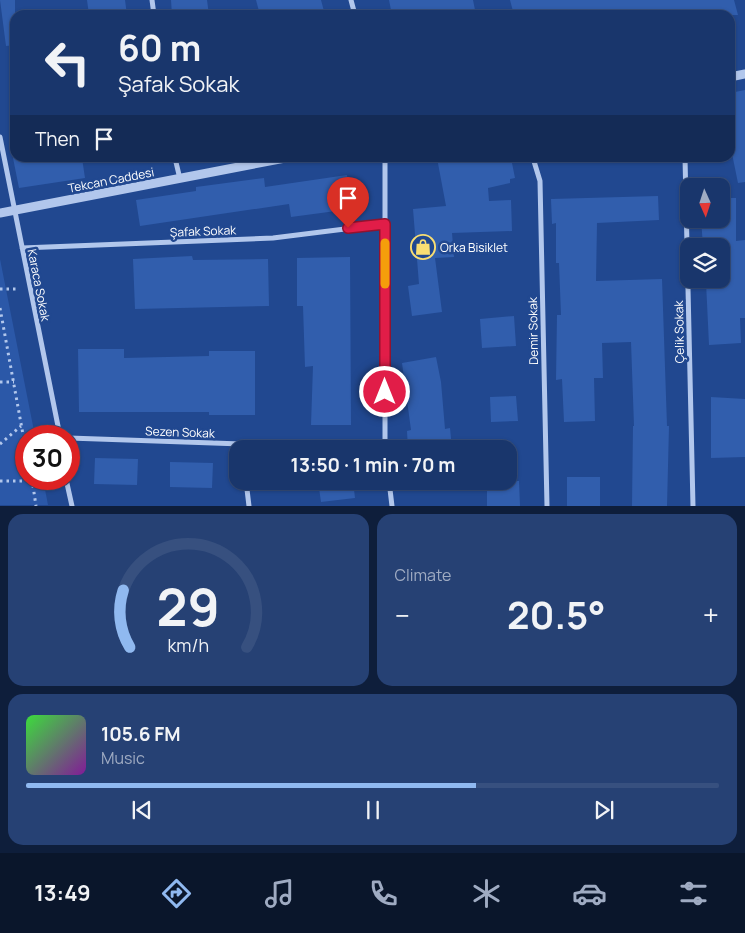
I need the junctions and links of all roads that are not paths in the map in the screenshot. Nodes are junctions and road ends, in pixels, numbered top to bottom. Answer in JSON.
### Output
{"nodes":[{"id":1,"x":0,"y":137,"type":"edge"},
{"id":2,"x":176,"y":162,"type":"edge"},
{"id":3,"x":265,"y":162,"type":"edge"},
{"id":4,"x":385,"y":162,"type":"edge"},
{"id":5,"x":534,"y":162,"type":"edge"},
{"id":6,"x":685,"y":162,"type":"edge"},
{"id":7,"x":180,"y":179,"type":"junction"},
{"id":8,"x":15,"y":211,"type":"junction"},
{"id":9,"x":0,"y":214,"type":"edge"},
{"id":10,"x":385,"y":224,"type":"junction"},
{"id":11,"x":22,"y":248,"type":"junction"},
{"id":12,"x":58,"y":425,"type":"edge"},
{"id":13,"x":80,"y":439,"type":"edge"},
{"id":14,"x":386,"y":440,"type":"edge"},
{"id":15,"x":229,"y":445,"type":"edge"},
{"id":16,"x":69,"y":490,"type":"edge"},
{"id":17,"x":247,"y":490,"type":"edge"},
{"id":18,"x":390,"y":490,"type":"edge"},
{"id":19,"x":72,"y":506,"type":"edge"},
{"id":20,"x":249,"y":506,"type":"edge"},
{"id":21,"x":392,"y":506,"type":"edge"},
{"id":22,"x":547,"y":506,"type":"edge"},
{"id":23,"x":693,"y":506,"type":"edge"}],
"edges":[{"from":1,"to":8,"type":"street","name":"Karaca Sokak"},
{"from":2,"to":7,"type":"street"},
{"from":3,"to":7,"type":"street","name":"Tekcan Caddesi"},
{"from":4,"to":10,"type":"street"},
{"from":5,"to":22,"type":"street","name":"Demir Sokak"},
{"from":6,"to":23,"type":"street","name":"Çelik Sokak"},
{"from":7,"to":8,"type":"street","name":"Tekcan Caddesi"},
{"from":8,"to":9,"type":"street","name":"Tekcan Caddesi"},
{"from":8,"to":11,"type":"street","name":"Karaca Sokak"},
{"from":10,"to":11,"type":"street","name":"Şafak Sokak"},
{"from":10,"to":14,"type":"street"},
{"from":11,"to":12,"type":"street","name":"Karaca Sokak"},
{"from":13,"to":15,"type":"street","name":"Sezen Sokak"},
{"from":16,"to":19,"type":"street"},
{"from":17,"to":20,"type":"street"},
{"from":18,"to":21,"type":"street"}]}
